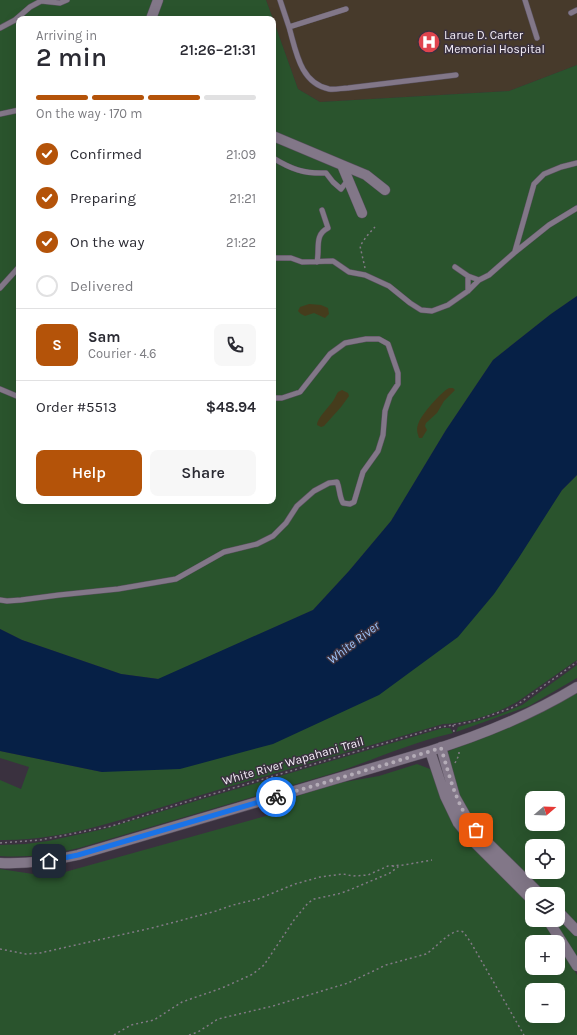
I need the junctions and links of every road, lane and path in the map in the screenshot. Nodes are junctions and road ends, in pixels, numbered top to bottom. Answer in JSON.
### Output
{"nodes":[{"id":1,"x":67,"y":0,"type":"edge"},
{"id":2,"x":158,"y":0,"type":"edge"},
{"id":3,"x":280,"y":0,"type":"edge"},
{"id":4,"x":525,"y":0,"type":"edge"},
{"id":5,"x":346,"y":9,"type":"dead end"},
{"id":6,"x":577,"y":10,"type":"edge"},
{"id":7,"x":571,"y":13,"type":"dead end"},
{"id":8,"x":20,"y":16,"type":"edge"},
{"id":9,"x":152,"y":16,"type":"edge"},
{"id":10,"x":16,"y":19,"type":"edge"},
{"id":11,"x":289,"y":27,"type":"junction"},
{"id":12,"x":0,"y":28,"type":"edge"},
{"id":13,"x":537,"y":38,"type":"dead end"},
{"id":14,"x":456,"y":75,"type":"dead end"},
{"id":15,"x":16,"y":111,"type":"edge"},
{"id":16,"x":0,"y":114,"type":"edge"},
{"id":17,"x":276,"y":137,"type":"edge"},
{"id":18,"x":276,"y":160,"type":"edge"},
{"id":19,"x":577,"y":163,"type":"edge"},
{"id":20,"x":342,"y":165,"type":"junction"},
{"id":21,"x":348,"y":180,"type":"junction"},
{"id":22,"x":385,"y":190,"type":"dead end"},
{"id":23,"x":577,"y":208,"type":"edge"},
{"id":24,"x":322,"y":210,"type":"dead end"},
{"id":25,"x":362,"y":213,"type":"dead end"},
{"id":26,"x":375,"y":227,"type":"dead end"},
{"id":27,"x":514,"y":253,"type":"junction"},
{"id":28,"x":276,"y":258,"type":"edge"},
{"id":29,"x":317,"y":262,"type":"junction"},
{"id":30,"x":455,"y":267,"type":"dead end"},
{"id":31,"x":16,"y":270,"type":"edge"},
{"id":32,"x":365,"y":275,"type":"junction"},
{"id":33,"x":468,"y":276,"type":"junction"},
{"id":34,"x":479,"y":280,"type":"junction"},
{"id":35,"x":0,"y":288,"type":"edge"},
{"id":36,"x":468,"y":291,"type":"junction"},
{"id":37,"x":0,"y":389,"type":"edge"},
{"id":38,"x":16,"y":396,"type":"edge"},
{"id":39,"x":276,"y":398,"type":"edge"},
{"id":40,"x":0,"y":600,"type":"edge"},
{"id":41,"x":577,"y":662,"type":"edge"},
{"id":42,"x":577,"y":687,"type":"edge"},
{"id":43,"x":441,"y":748,"type":"junction"},
{"id":44,"x":430,"y":751,"type":"junction"},
{"id":45,"x":459,"y":755,"type":"dead end"},
{"id":46,"x":454,"y":766,"type":"dead end"},
{"id":47,"x":0,"y":843,"type":"edge"},
{"id":48,"x":432,"y":860,"type":"dead end"},
{"id":49,"x":0,"y":863,"type":"edge"},
{"id":50,"x":388,"y":866,"type":"junction"},
{"id":51,"x":533,"y":887,"type":"edge"},
{"id":52,"x":525,"y":893,"type":"edge"},
{"id":53,"x":565,"y":918,"type":"edge"},
{"id":54,"x":552,"y":927,"type":"edge"},
{"id":55,"x":577,"y":931,"type":"edge"},
{"id":56,"x":0,"y":949,"type":"edge"},
{"id":57,"x":577,"y":966,"type":"edge"},
{"id":58,"x":114,"y":1035,"type":"edge"},
{"id":59,"x":189,"y":1035,"type":"edge"},
{"id":60,"x":524,"y":1035,"type":"edge"}],
"edges":[{"from":1,"to":8,"type":"lane"},
{"from":2,"to":9,"type":"street"},
{"from":3,"to":11,"type":"lane"},
{"from":4,"to":13,"type":"lane"},
{"from":5,"to":11,"type":"lane"},
{"from":6,"to":7,"type":"lane"},
{"from":10,"to":12,"type":"lane"},
{"from":11,"to":14,"type":"lane"},
{"from":15,"to":16,"type":"lane"},
{"from":17,"to":20,"type":"street"},
{"from":18,"to":21,"type":"lane"},
{"from":19,"to":27,"type":"lane"},
{"from":20,"to":21,"type":"street"},
{"from":20,"to":22,"type":"street"},
{"from":21,"to":25,"type":"street"},
{"from":23,"to":27,"type":"lane"},
{"from":24,"to":29,"type":"lane"},
{"from":26,"to":32,"type":"path"},
{"from":27,"to":34,"type":"lane"},
{"from":28,"to":29,"type":"lane"},
{"from":29,"to":32,"type":"lane"},
{"from":30,"to":33,"type":"lane"},
{"from":31,"to":35,"type":"lane"},
{"from":32,"to":36,"type":"lane"},
{"from":33,"to":34,"type":"lane"},
{"from":33,"to":36,"type":"lane"},
{"from":34,"to":36,"type":"lane"},
{"from":37,"to":38,"type":"lane"},
{"from":39,"to":40,"type":"lane"},
{"from":41,"to":47,"type":"path","name":"White River Wapahani Trail"},
{"from":42,"to":43,"type":"street"},
{"from":43,"to":44,"type":"street"},
{"from":43,"to":51,"type":"street"},
{"from":44,"to":49,"type":"street"},
{"from":44,"to":52,"type":"street"},
{"from":45,"to":46,"type":"path"},
{"from":48,"to":50,"type":"path"},
{"from":50,"to":56,"type":"path"},
{"from":50,"to":58,"type":"path"},
{"from":53,"to":55,"type":"street"},
{"from":54,"to":57,"type":"street"},
{"from":59,"to":60,"type":"path"}]}
